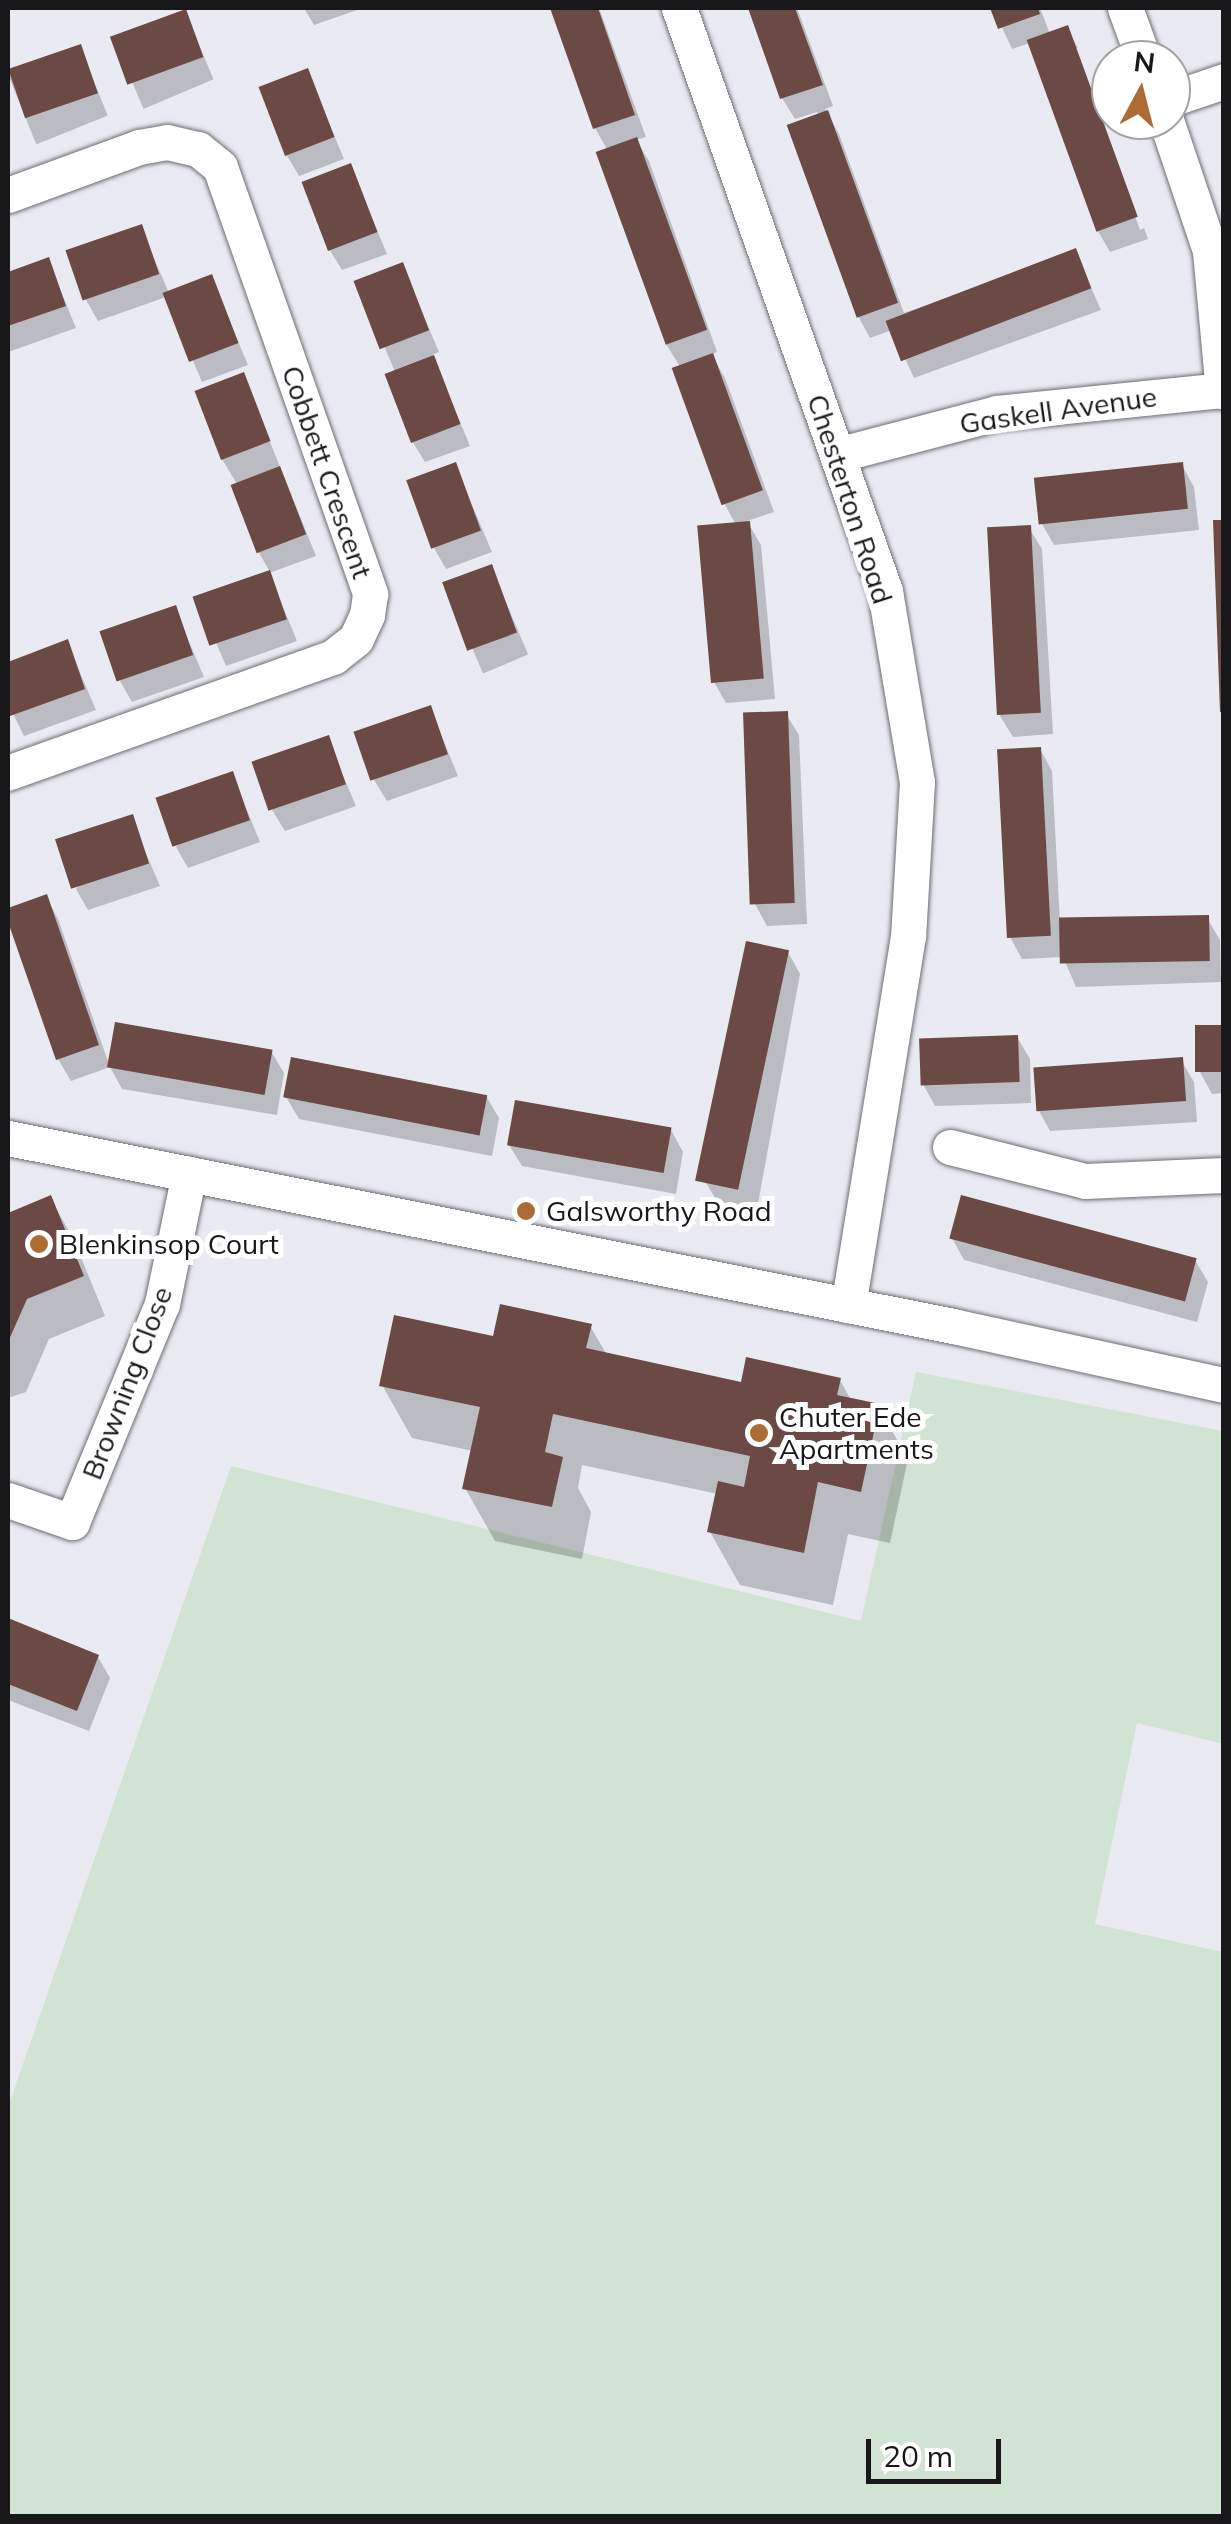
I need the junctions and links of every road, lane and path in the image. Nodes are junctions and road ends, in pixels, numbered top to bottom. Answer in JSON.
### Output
{"nodes":[{"id":1,"x":678,"y":8,"type":"edge"},
{"id":2,"x":1125,"y":8,"type":"edge"},
{"id":3,"x":1137,"y":40,"type":"edge"},
{"id":4,"x":1224,"y":81,"type":"edge"},
{"id":5,"x":1191,"y":92,"type":"edge"},
{"id":6,"x":1173,"y":140,"type":"edge"},
{"id":7,"x":8,"y":195,"type":"edge"},
{"id":8,"x":1223,"y":390,"type":"edge"},
{"id":9,"x":836,"y":455,"type":"junction"},
{"id":10,"x":8,"y":773,"type":"edge"},
{"id":11,"x":8,"y":1138,"type":"edge"},
{"id":12,"x":950,"y":1146,"type":"dead end"},
{"id":13,"x":188,"y":1174,"type":"junction"},
{"id":14,"x":1224,"y":1175,"type":"edge"},
{"id":15,"x":848,"y":1305,"type":"junction"},
{"id":16,"x":1224,"y":1386,"type":"edge"},
{"id":17,"x":8,"y":1500,"type":"edge"}],
"edges":[{"from":1,"to":9,"type":"street","name":"Chesterton Road"},
{"from":2,"to":3,"type":"street"},
{"from":4,"to":5,"type":"street"},
{"from":6,"to":8,"type":"street"},
{"from":7,"to":10,"type":"street","name":"Cobbett Crescent"},
{"from":8,"to":9,"type":"street","name":"Gaskell Avenue"},
{"from":9,"to":15,"type":"street","name":"Chesterton Road"},
{"from":11,"to":13,"type":"street"},
{"from":12,"to":14,"type":"street"},
{"from":13,"to":15,"type":"street"},
{"from":13,"to":17,"type":"street","name":"Browning Close"},
{"from":15,"to":16,"type":"street"}]}
